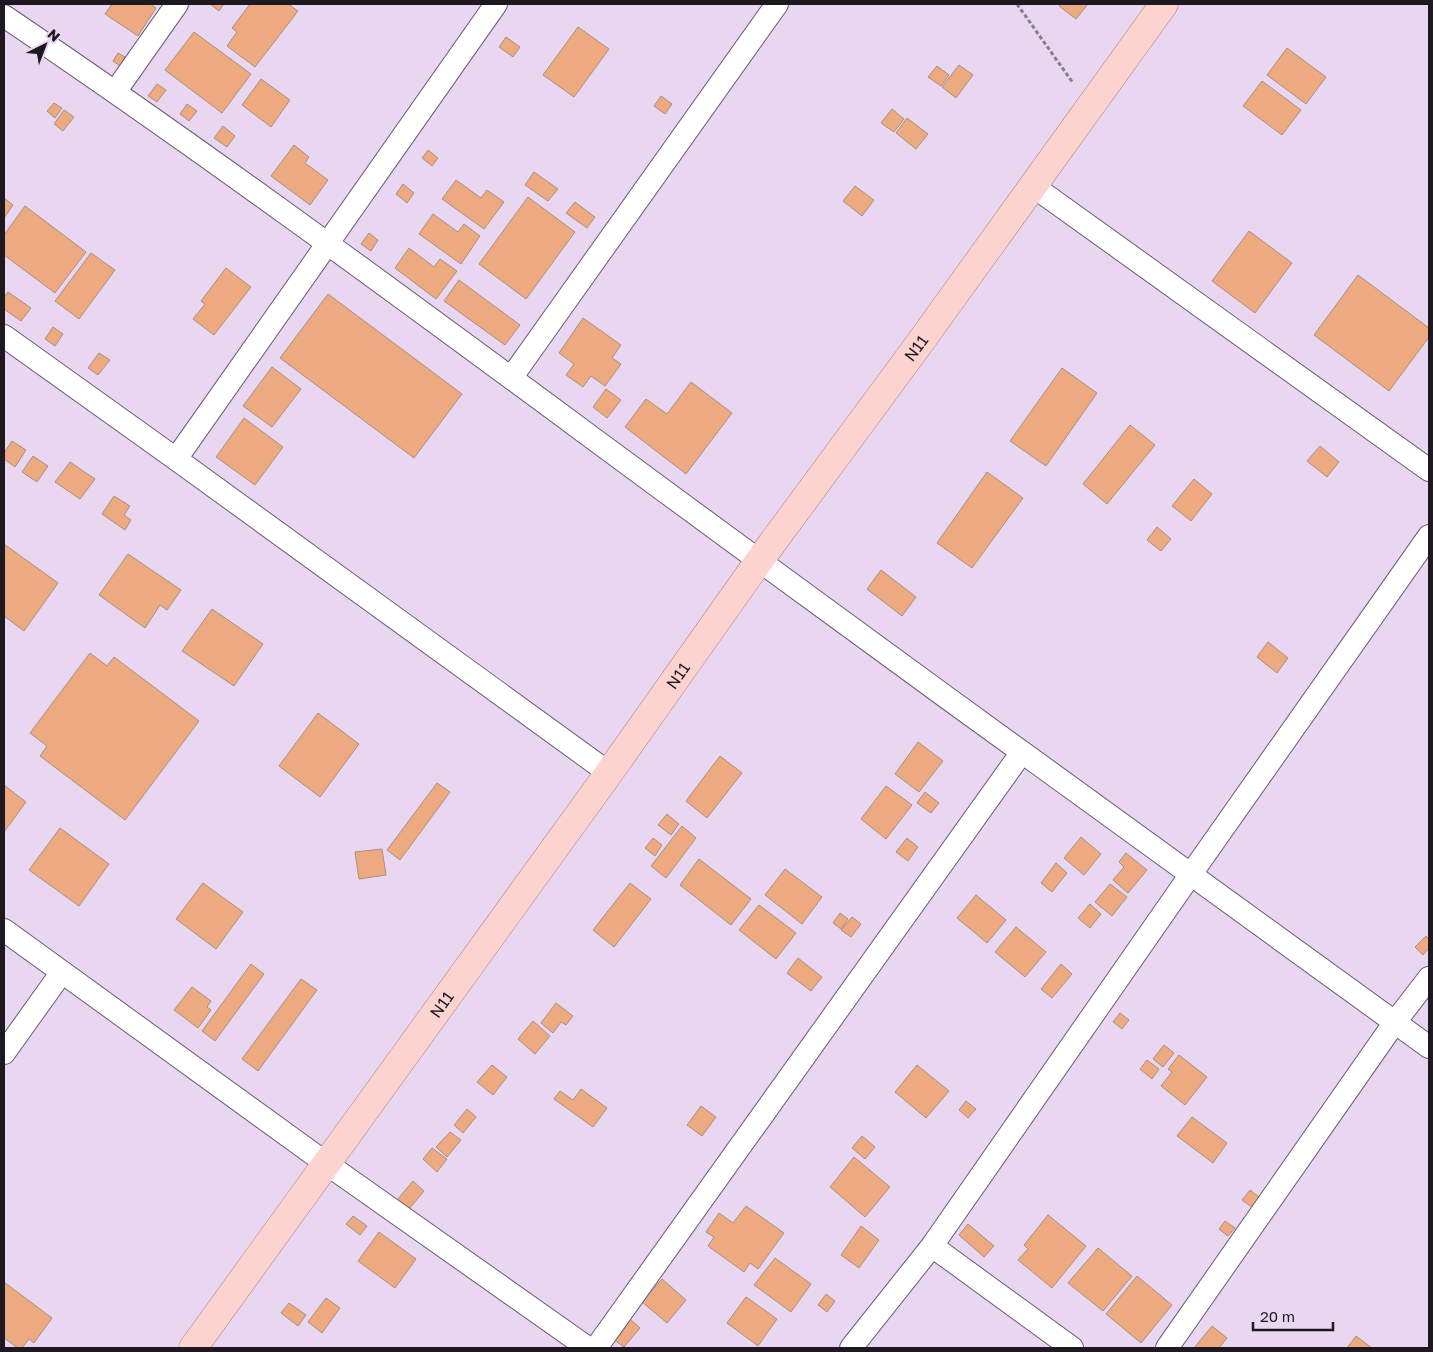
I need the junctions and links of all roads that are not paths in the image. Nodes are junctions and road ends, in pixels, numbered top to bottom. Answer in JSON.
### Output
{"nodes":[{"id":1,"x":177,"y":4,"type":"edge"},
{"id":2,"x":496,"y":4,"type":"edge"},
{"id":3,"x":777,"y":4,"type":"edge"},
{"id":4,"x":1164,"y":4,"type":"edge"},
{"id":5,"x":4,"y":16,"type":"edge"},
{"id":6,"x":115,"y":92,"type":"junction"},
{"id":7,"x":1033,"y":186,"type":"junction"},
{"id":8,"x":327,"y":243,"type":"junction"},
{"id":9,"x":4,"y":336,"type":"edge"},
{"id":10,"x":511,"y":378,"type":"junction"},
{"id":11,"x":176,"y":459,"type":"junction"},
{"id":12,"x":1429,"y":470,"type":"edge"},
{"id":13,"x":1429,"y":536,"type":"edge"},
{"id":14,"x":759,"y":561,"type":"junction"},
{"id":15,"x":1022,"y":752,"type":"junction"},
{"id":16,"x":609,"y":773,"type":"junction"},
{"id":17,"x":1191,"y":874,"type":"junction"},
{"id":18,"x":4,"y":930,"type":"edge"},
{"id":19,"x":62,"y":972,"type":"junction"},
{"id":20,"x":1429,"y":978,"type":"edge"},
{"id":21,"x":1395,"y":1022,"type":"junction"},
{"id":22,"x":1429,"y":1047,"type":"edge"},
{"id":23,"x":4,"y":1053,"type":"edge"},
{"id":24,"x":327,"y":1164,"type":"junction"},
{"id":25,"x":932,"y":1246,"type":"junction"},
{"id":26,"x":193,"y":1348,"type":"edge"},
{"id":27,"x":588,"y":1348,"type":"edge"},
{"id":28,"x":596,"y":1348,"type":"edge"},
{"id":29,"x":851,"y":1348,"type":"edge"},
{"id":30,"x":1072,"y":1348,"type":"edge"},
{"id":31,"x":1168,"y":1348,"type":"edge"}],
"edges":[{"from":1,"to":6,"type":"street"},
{"from":2,"to":8,"type":"street"},
{"from":3,"to":10,"type":"street"},
{"from":4,"to":7,"type":"main road","name":"N11"},
{"from":5,"to":6,"type":"street"},
{"from":6,"to":8,"type":"street"},
{"from":7,"to":12,"type":"street"},
{"from":7,"to":14,"type":"main road","name":"N11"},
{"from":8,"to":10,"type":"street"},
{"from":8,"to":11,"type":"street"},
{"from":9,"to":11,"type":"street"},
{"from":10,"to":14,"type":"street"},
{"from":11,"to":16,"type":"street"},
{"from":13,"to":17,"type":"street"},
{"from":14,"to":15,"type":"street"},
{"from":14,"to":16,"type":"main road","name":"N11"},
{"from":15,"to":17,"type":"street"},
{"from":15,"to":28,"type":"street"},
{"from":16,"to":24,"type":"main road","name":"N11"},
{"from":17,"to":21,"type":"street"},
{"from":17,"to":25,"type":"street"},
{"from":18,"to":19,"type":"street"},
{"from":19,"to":23,"type":"street"},
{"from":19,"to":24,"type":"street"},
{"from":20,"to":21,"type":"street"},
{"from":21,"to":22,"type":"street"},
{"from":21,"to":31,"type":"street"},
{"from":24,"to":26,"type":"main road","name":"N11"},
{"from":24,"to":27,"type":"street"},
{"from":25,"to":29,"type":"street"},
{"from":25,"to":30,"type":"street"}]}
